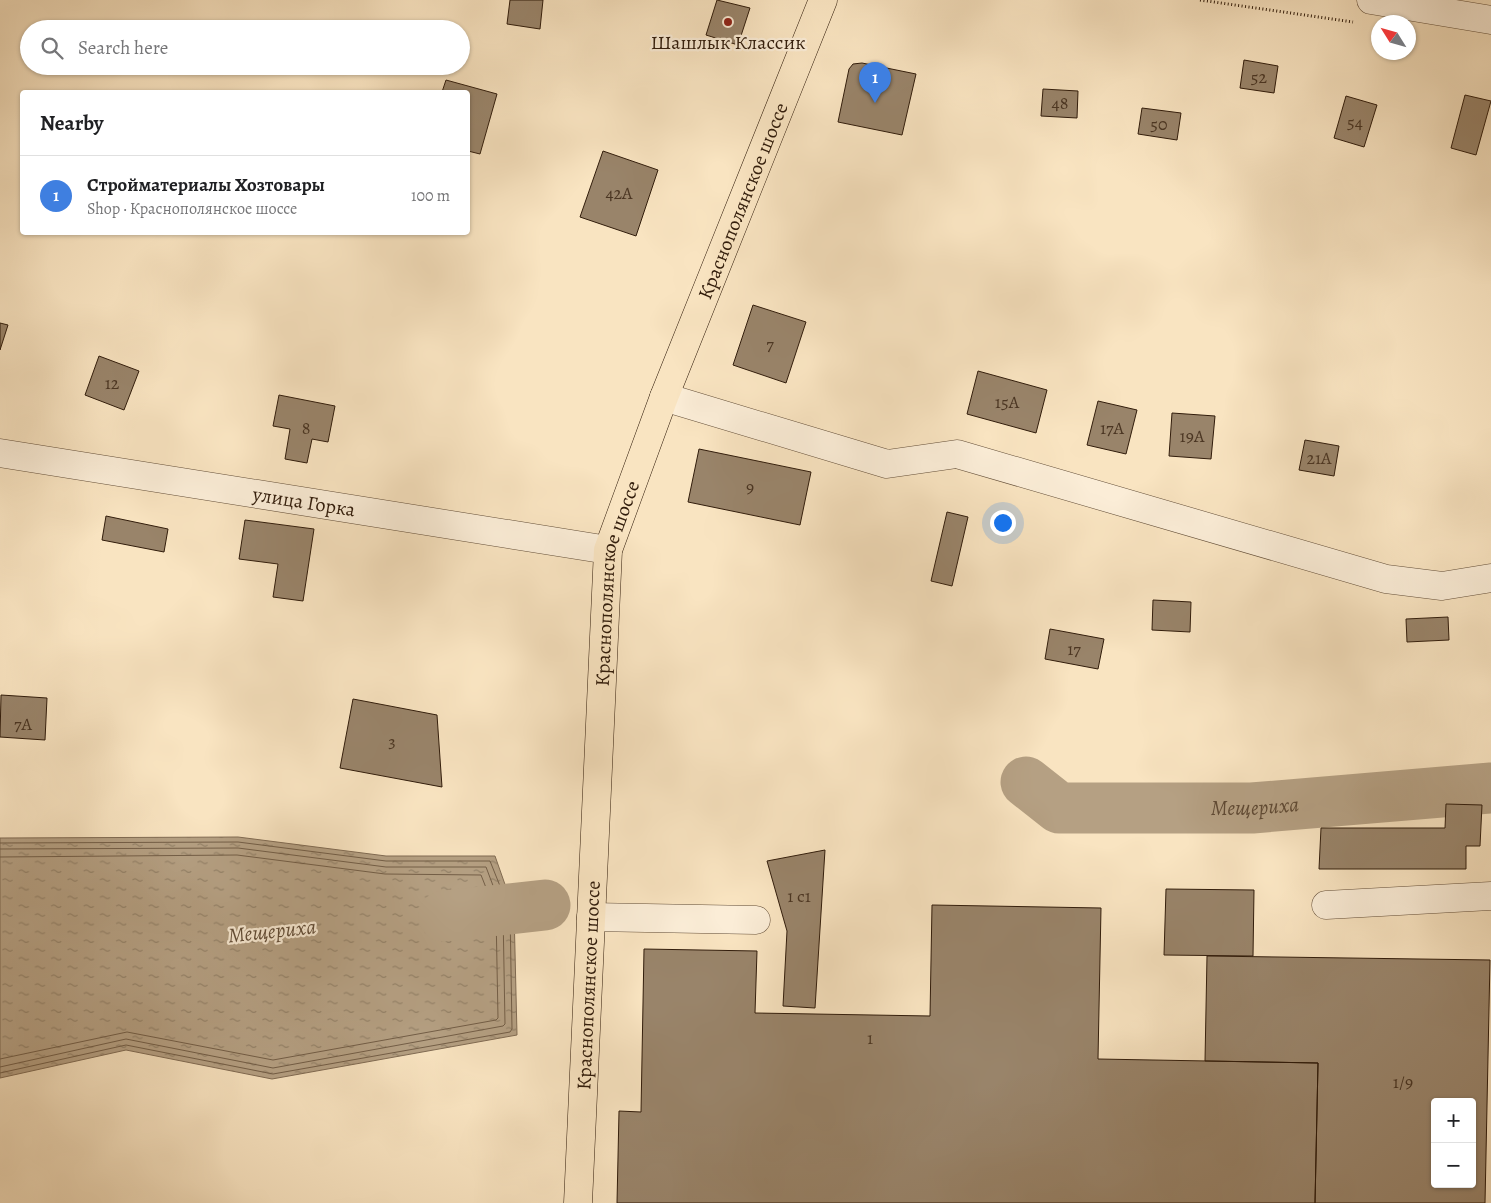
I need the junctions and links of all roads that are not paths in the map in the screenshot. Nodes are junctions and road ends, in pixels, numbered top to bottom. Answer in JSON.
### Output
{"nodes":[{"id":1,"x":823,"y":0,"type":"edge"},
{"id":2,"x":1366,"y":11,"type":"edge"},
{"id":3,"x":1491,"y":20,"type":"edge"},
{"id":4,"x":664,"y":397,"type":"junction"},
{"id":5,"x":0,"y":453,"type":"edge"},
{"id":6,"x":608,"y":550,"type":"junction"},
{"id":7,"x":1491,"y":578,"type":"edge"},
{"id":8,"x":1491,"y":896,"type":"edge"},
{"id":9,"x":1326,"y":905,"type":"dead end"},
{"id":10,"x":591,"y":916,"type":"junction"},
{"id":11,"x":756,"y":920,"type":"dead end"},
{"id":12,"x":578,"y":1203,"type":"edge"}],
"edges":[{"from":1,"to":4,"type":"main road","name":"Краснополянское шоссе"},
{"from":2,"to":3,"type":"street"},
{"from":4,"to":6,"type":"main road","name":"Краснополянское шоссе"},
{"from":4,"to":7,"type":"street"},
{"from":5,"to":6,"type":"street","name":"улица Горка"},
{"from":6,"to":10,"type":"main road","name":"Краснополянское шоссе"},
{"from":8,"to":9,"type":"street"},
{"from":10,"to":11,"type":"street"},
{"from":10,"to":12,"type":"main road","name":"Краснополянское шоссе"}]}
